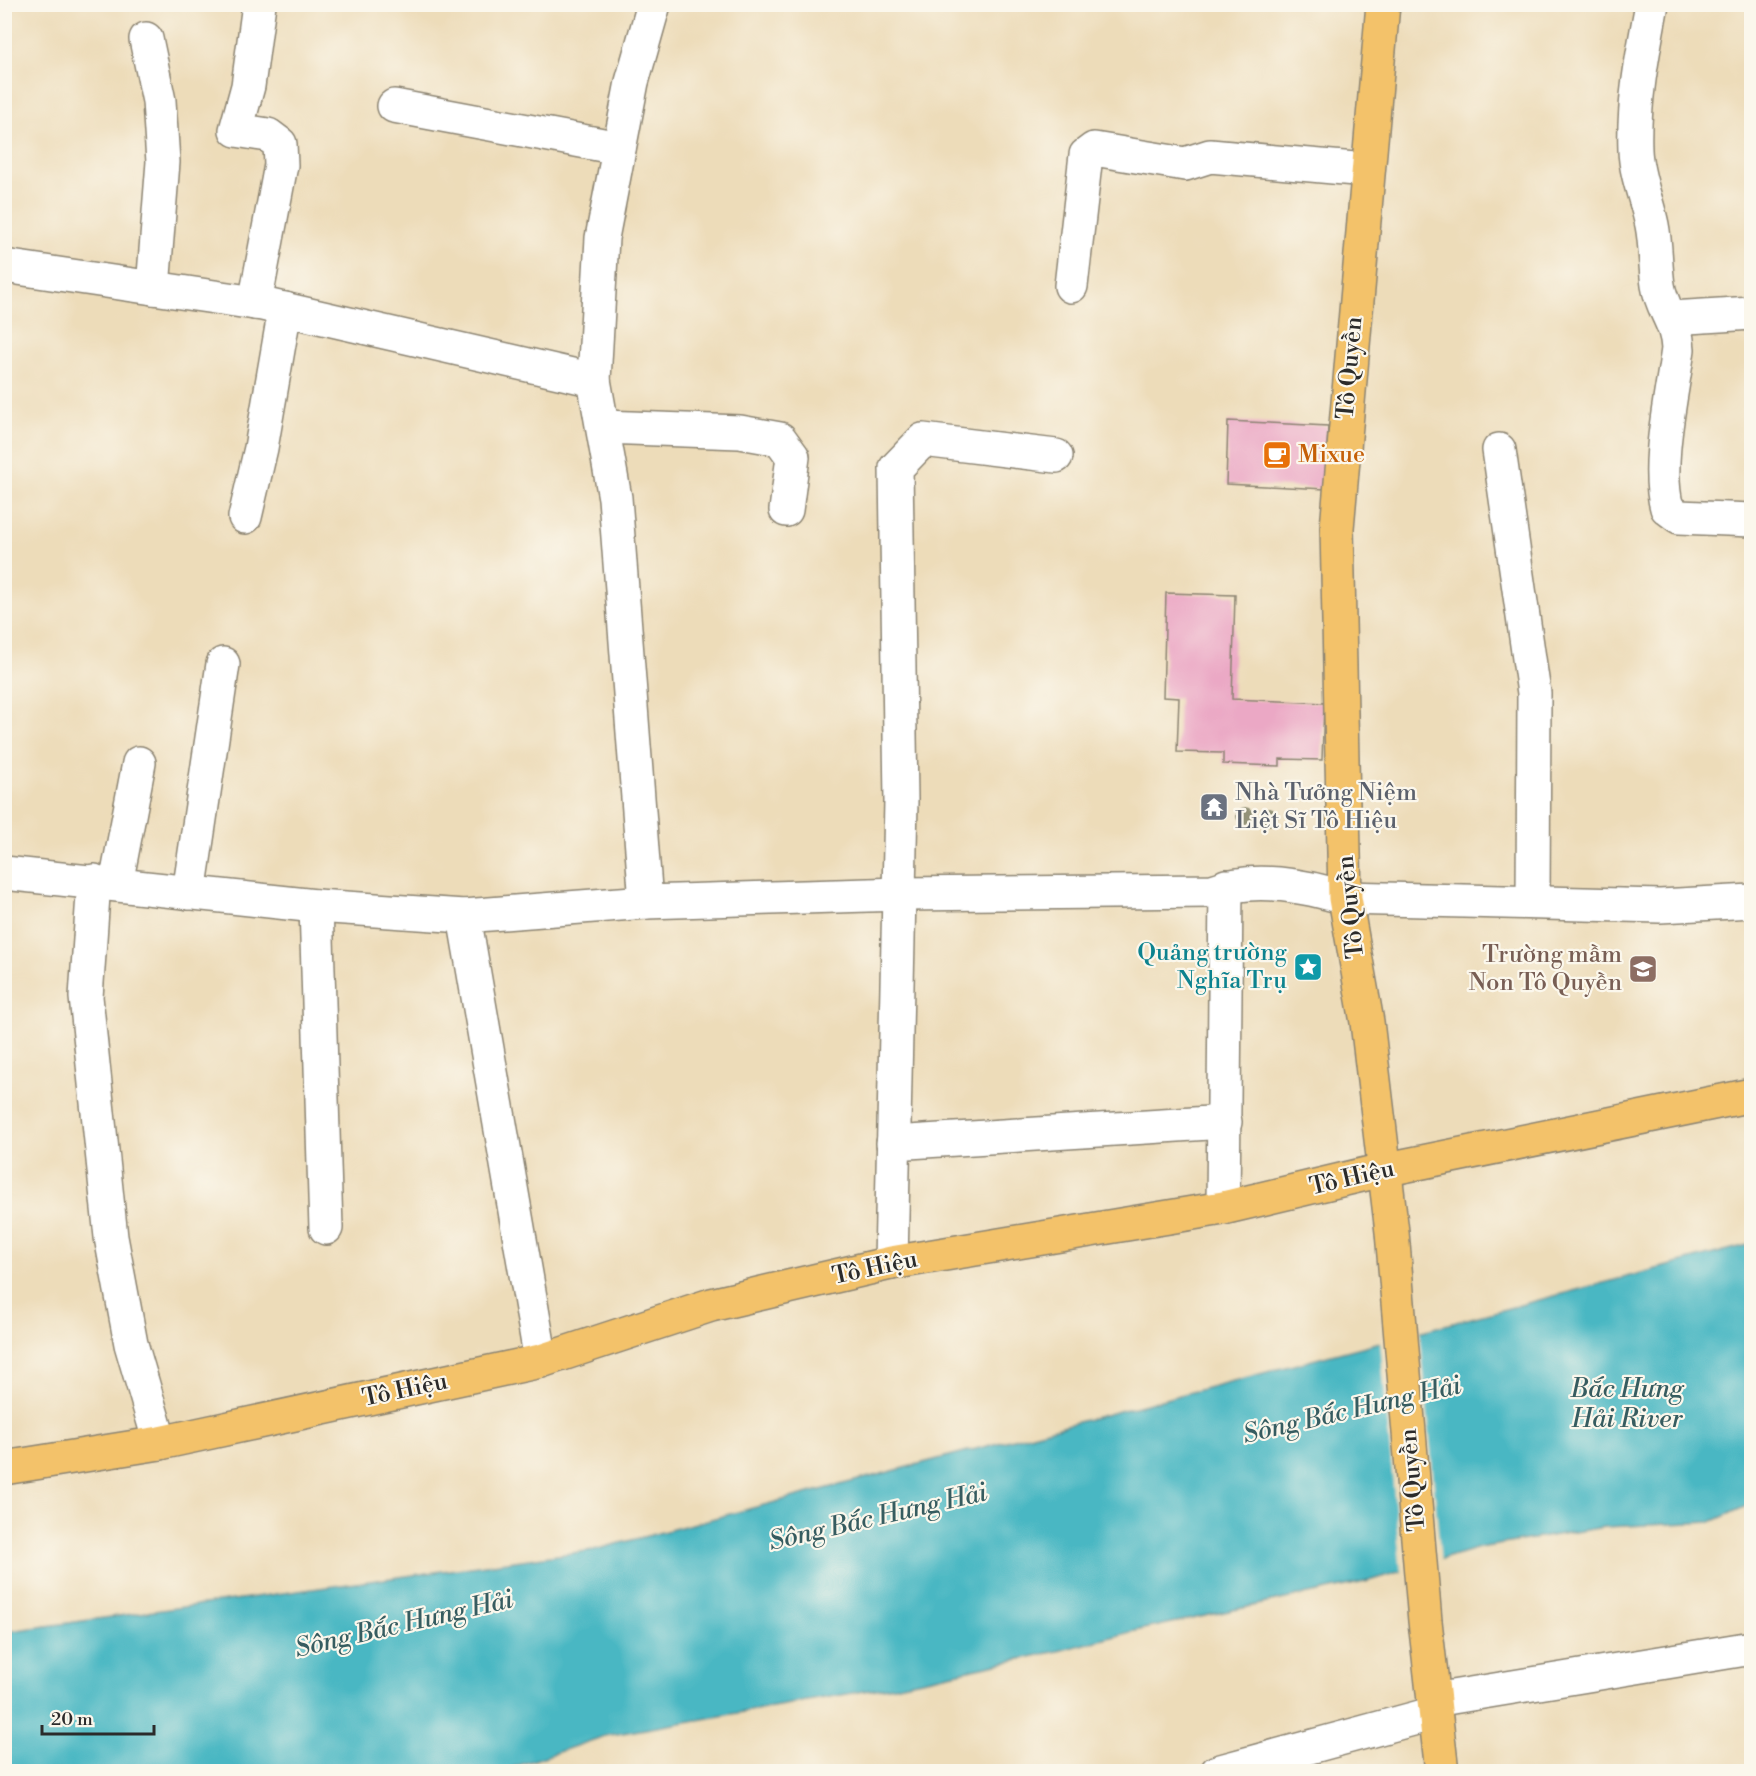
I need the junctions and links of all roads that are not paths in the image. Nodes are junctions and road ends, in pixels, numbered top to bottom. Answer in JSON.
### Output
{"nodes":[{"id":1,"x":259,"y":4,"type":"edge"},
{"id":2,"x":654,"y":4,"type":"edge"},
{"id":3,"x":1383,"y":4,"type":"edge"},
{"id":4,"x":1652,"y":4,"type":"edge"},
{"id":5,"x":146,"y":39,"type":"dead end"},
{"id":6,"x":394,"y":106,"type":"dead end"},
{"id":7,"x":619,"y":148,"type":"junction"},
{"id":8,"x":1366,"y":170,"type":"junction"},
{"id":9,"x":4,"y":266,"type":"edge"},
{"id":10,"x":1071,"y":286,"type":"dead end"},
{"id":11,"x":153,"y":288,"type":"junction"},
{"id":12,"x":270,"y":306,"type":"junction"},
{"id":13,"x":1752,"y":313,"type":"edge"},
{"id":14,"x":1672,"y":318,"type":"junction"},
{"id":15,"x":594,"y":380,"type":"junction"},
{"id":16,"x":603,"y":428,"type":"junction"},
{"id":17,"x":1499,"y":450,"type":"dead end"},
{"id":18,"x":1056,"y":456,"type":"dead end"},
{"id":19,"x":786,"y":510,"type":"dead end"},
{"id":20,"x":245,"y":517,"type":"dead end"},
{"id":21,"x":1752,"y":520,"type":"edge"},
{"id":22,"x":223,"y":664,"type":"dead end"},
{"id":23,"x":139,"y":763,"type":"dead end"},
{"id":24,"x":7,"y":868,"type":"edge"},
{"id":25,"x":105,"y":883,"type":"junction"},
{"id":26,"x":1227,"y":886,"type":"junction"},
{"id":27,"x":189,"y":893,"type":"junction"},
{"id":28,"x":901,"y":894,"type":"junction"},
{"id":29,"x":1345,"y":898,"type":"junction"},
{"id":30,"x":1752,"y":901,"type":"edge"},
{"id":31,"x":646,"y":902,"type":"junction"},
{"id":32,"x":1533,"y":902,"type":"junction"},
{"id":33,"x":316,"y":906,"type":"junction"},
{"id":34,"x":464,"y":916,"type":"junction"},
{"id":35,"x":1752,"y":1095,"type":"edge"},
{"id":36,"x":1225,"y":1122,"type":"junction"},
{"id":37,"x":893,"y":1143,"type":"junction"},
{"id":38,"x":1383,"y":1170,"type":"junction"},
{"id":39,"x":1224,"y":1208,"type":"junction"},
{"id":40,"x":326,"y":1228,"type":"dead end"},
{"id":41,"x":891,"y":1263,"type":"junction"},
{"id":42,"x":541,"y":1361,"type":"junction"},
{"id":43,"x":160,"y":1443,"type":"junction"},
{"id":44,"x":4,"y":1468,"type":"edge"},
{"id":45,"x":1752,"y":1648,"type":"edge"},
{"id":46,"x":1435,"y":1706,"type":"junction"},
{"id":47,"x":1217,"y":1772,"type":"edge"},
{"id":48,"x":1442,"y":1772,"type":"edge"}],
"edges":[{"from":1,"to":12,"type":"street"},
{"from":2,"to":7,"type":"street"},
{"from":3,"to":8,"type":"main road","name":"Tô Quyền"},
{"from":4,"to":14,"type":"street"},
{"from":5,"to":11,"type":"street"},
{"from":6,"to":7,"type":"street"},
{"from":7,"to":15,"type":"street"},
{"from":8,"to":10,"type":"street"},
{"from":8,"to":29,"type":"main road","name":"Tô Quyền"},
{"from":9,"to":11,"type":"street"},
{"from":11,"to":12,"type":"street"},
{"from":12,"to":15,"type":"street"},
{"from":12,"to":20,"type":"street"},
{"from":13,"to":14,"type":"street"},
{"from":14,"to":21,"type":"street"},
{"from":15,"to":16,"type":"street"},
{"from":16,"to":19,"type":"street"},
{"from":16,"to":31,"type":"street"},
{"from":17,"to":32,"type":"street"},
{"from":18,"to":28,"type":"street"},
{"from":22,"to":27,"type":"street"},
{"from":23,"to":25,"type":"street"},
{"from":24,"to":25,"type":"street"},
{"from":25,"to":27,"type":"street"},
{"from":25,"to":43,"type":"street"},
{"from":26,"to":28,"type":"street"},
{"from":26,"to":29,"type":"street"},
{"from":26,"to":36,"type":"street"},
{"from":27,"to":33,"type":"street"},
{"from":28,"to":31,"type":"street"},
{"from":28,"to":37,"type":"street"},
{"from":29,"to":32,"type":"street"},
{"from":29,"to":38,"type":"main road","name":"Tô Quyền"},
{"from":30,"to":32,"type":"street"},
{"from":31,"to":34,"type":"street"},
{"from":33,"to":34,"type":"street"},
{"from":33,"to":40,"type":"street"},
{"from":34,"to":42,"type":"street"},
{"from":35,"to":38,"type":"main road","name":"Tô Hiệu"},
{"from":36,"to":37,"type":"street"},
{"from":36,"to":39,"type":"street"},
{"from":37,"to":41,"type":"street"},
{"from":38,"to":39,"type":"main road","name":"Tô Hiệu"},
{"from":38,"to":46,"type":"main road","name":"Tô Quyền"},
{"from":39,"to":41,"type":"main road","name":"Tô Hiệu"},
{"from":41,"to":42,"type":"main road","name":"Tô Hiệu"},
{"from":42,"to":43,"type":"main road","name":"Tô Hiệu"},
{"from":43,"to":44,"type":"main road","name":"Tô Hiệu"},
{"from":45,"to":46,"type":"street"},
{"from":46,"to":47,"type":"street"},
{"from":46,"to":48,"type":"main road","name":"Tô Quyền"}]}
